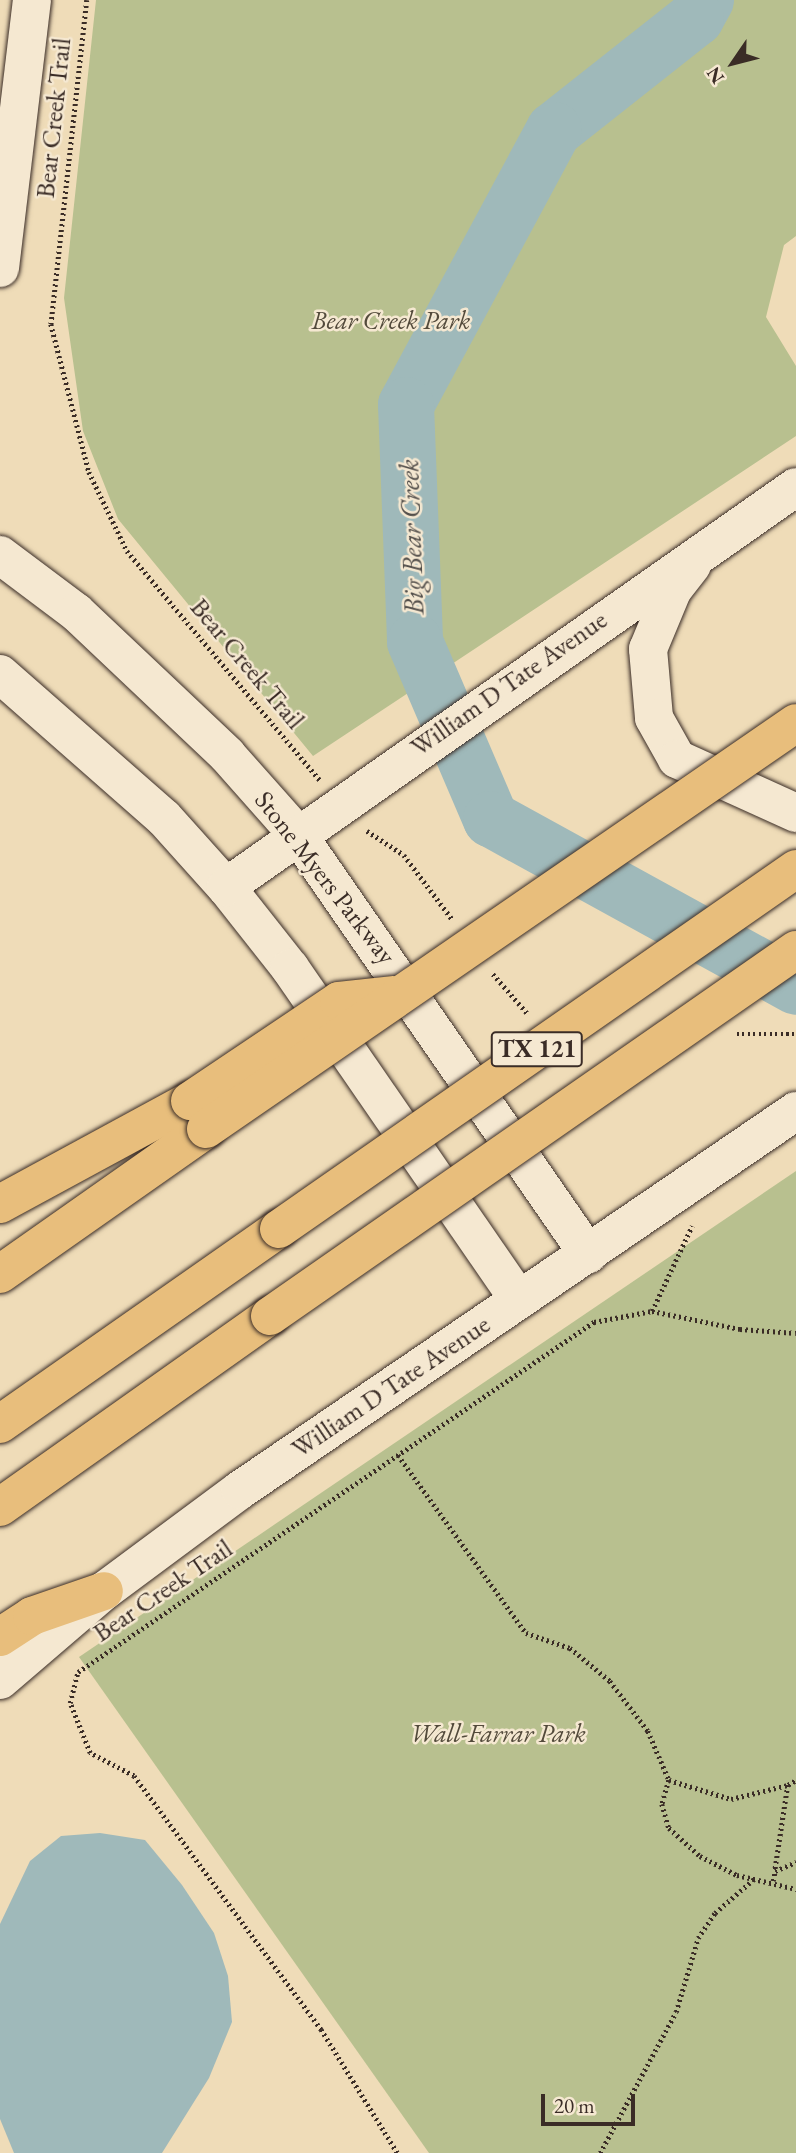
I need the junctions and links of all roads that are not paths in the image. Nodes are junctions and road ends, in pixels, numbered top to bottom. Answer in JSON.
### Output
{"nodes":[{"id":1,"x":32,"y":0,"type":"edge"},
{"id":2,"x":0,"y":268,"type":"edge"},
{"id":3,"x":796,"y":487,"type":"edge"},
{"id":4,"x":701,"y":552,"type":"junction"},
{"id":5,"x":0,"y":555,"type":"edge"},
{"id":6,"x":0,"y":674,"type":"edge"},
{"id":7,"x":796,"y":723,"type":"edge"},
{"id":8,"x":796,"y":813,"type":"edge"},
{"id":9,"x":298,"y":835,"type":"junction"},
{"id":10,"x":796,"y":869,"type":"edge"},
{"id":11,"x":226,"y":887,"type":"junction"},
{"id":12,"x":796,"y":950,"type":"edge"},
{"id":13,"x":796,"y":1111,"type":"edge"},
{"id":14,"x":198,"y":1115,"type":"junction"},
{"id":15,"x":0,"y":1204,"type":"edge"},
{"id":16,"x":588,"y":1255,"type":"junction"},
{"id":17,"x":0,"y":1274,"type":"edge"},
{"id":18,"x":519,"y":1300,"type":"junction"},
{"id":19,"x":0,"y":1424,"type":"edge"},
{"id":20,"x":0,"y":1507,"type":"edge"},
{"id":21,"x":104,"y":1591,"type":"junction"},
{"id":22,"x":0,"y":1637,"type":"edge"},
{"id":23,"x":0,"y":1680,"type":"edge"}],
"edges":[{"from":1,"to":2,"type":"main road"},
{"from":3,"to":4,"type":"main road","name":"William D Tate Avenue"},
{"from":4,"to":8,"type":"main road"},
{"from":4,"to":9,"type":"main road","name":"William D Tate Avenue"},
{"from":5,"to":9,"type":"main road","name":"Stone Myers Parkway"},
{"from":6,"to":11,"type":"main road"},
{"from":7,"to":14,"type":"highway","bridge":true},
{"from":9,"to":11,"type":"main road","name":"William D Tate Avenue"},
{"from":9,"to":16,"type":"main road","name":"Stone Myers Parkway"},
{"from":10,"to":19,"type":"highway","number":"TX 121","bridge":true},
{"from":11,"to":18,"type":"main road"},
{"from":12,"to":20,"type":"highway","bridge":true},
{"from":13,"to":16,"type":"main road","name":"William D Tate Avenue"},
{"from":14,"to":15,"type":"highway"},
{"from":14,"to":17,"type":"highway"},
{"from":16,"to":18,"type":"main road","name":"William D Tate Avenue"},
{"from":18,"to":21,"type":"main road","name":"William D Tate Avenue"},
{"from":21,"to":22,"type":"highway"},
{"from":21,"to":23,"type":"main road","name":"William D Tate Avenue"}]}
